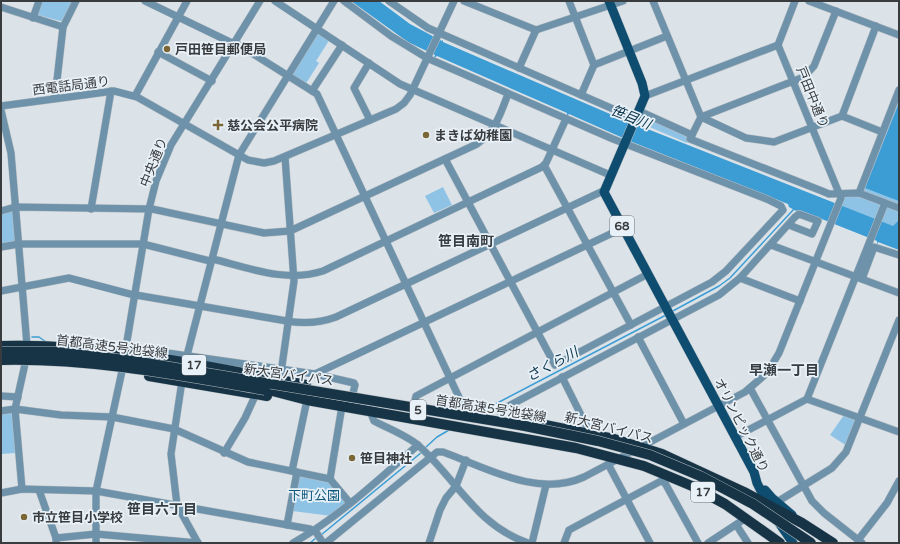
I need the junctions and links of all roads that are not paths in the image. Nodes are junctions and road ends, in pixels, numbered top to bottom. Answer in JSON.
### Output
{"nodes":[{"id":1,"x":8,"y":1,"type":"edge"},
{"id":2,"x":39,"y":1,"type":"edge"},
{"id":3,"x":76,"y":1,"type":"edge"},
{"id":4,"x":145,"y":1,"type":"edge"},
{"id":5,"x":187,"y":1,"type":"edge"},
{"id":6,"x":260,"y":1,"type":"edge"},
{"id":7,"x":275,"y":1,"type":"edge"},
{"id":8,"x":334,"y":1,"type":"edge"},
{"id":9,"x":344,"y":1,"type":"edge"},
{"id":10,"x":389,"y":1,"type":"edge"},
{"id":11,"x":454,"y":1,"type":"edge"},
{"id":12,"x":464,"y":1,"type":"edge"},
{"id":13,"x":569,"y":1,"type":"edge"},
{"id":14,"x":623,"y":1,"type":"edge"},
{"id":15,"x":653,"y":1,"type":"edge"},
{"id":16,"x":795,"y":1,"type":"edge"},
{"id":17,"x":809,"y":1,"type":"edge"},
{"id":18,"x":610,"y":2,"type":"edge"},
{"id":19,"x":3,"y":8,"type":"edge"},
{"id":20,"x":836,"y":11,"type":"junction"},
{"id":21,"x":575,"y":16,"type":"junction"},
{"id":22,"x":178,"y":17,"type":"junction"},
{"id":23,"x":33,"y":18,"type":"junction"},
{"id":24,"x":876,"y":26,"type":"junction"},
{"id":25,"x":63,"y":27,"type":"junction"},
{"id":26,"x":316,"y":28,"type":"junction"},
{"id":27,"x":536,"y":30,"type":"junction"},
{"id":28,"x":438,"y":34,"type":"junction"},
{"id":29,"x":899,"y":34,"type":"edge"},
{"id":30,"x":667,"y":36,"type":"junction"},
{"id":31,"x":234,"y":43,"type":"junction"},
{"id":32,"x":342,"y":45,"type":"junction"},
{"id":33,"x":778,"y":45,"type":"junction"},
{"id":34,"x":630,"y":51,"type":"junction"},
{"id":35,"x":158,"y":52,"type":"junction"},
{"id":36,"x":427,"y":57,"type":"junction"},
{"id":37,"x":369,"y":63,"type":"junction"},
{"id":38,"x":594,"y":65,"type":"junction"},
{"id":39,"x":519,"y":68,"type":"junction"},
{"id":40,"x":287,"y":75,"type":"junction"},
{"id":41,"x":686,"y":80,"type":"junction"},
{"id":42,"x":212,"y":81,"type":"junction"},
{"id":43,"x":794,"y":82,"type":"junction"},
{"id":44,"x":413,"y":89,"type":"junction"},
{"id":45,"x":899,"y":90,"type":"edge"},
{"id":46,"x":111,"y":91,"type":"junction"},
{"id":47,"x":312,"y":91,"type":"junction"},
{"id":48,"x":508,"y":94,"type":"junction"},
{"id":49,"x":581,"y":95,"type":"junction"},
{"id":50,"x":135,"y":96,"type":"junction"},
{"id":51,"x":645,"y":96,"type":"junction"},
{"id":52,"x":55,"y":98,"type":"junction"},
{"id":53,"x":1,"y":106,"type":"edge"},
{"id":54,"x":1,"y":110,"type":"edge"},
{"id":55,"x":842,"y":116,"type":"junction"},
{"id":56,"x":637,"y":117,"type":"junction"},
{"id":57,"x":701,"y":117,"type":"junction"},
{"id":58,"x":566,"y":119,"type":"junction"},
{"id":59,"x":370,"y":120,"type":"junction"},
{"id":60,"x":185,"y":123,"type":"junction"},
{"id":61,"x":495,"y":125,"type":"junction"},
{"id":62,"x":813,"y":128,"type":"junction"},
{"id":63,"x":882,"y":132,"type":"junction"},
{"id":64,"x":336,"y":134,"type":"junction"},
{"id":65,"x":691,"y":137,"type":"junction"},
{"id":66,"x":625,"y":142,"type":"junction"},
{"id":67,"x":552,"y":150,"type":"junction"},
{"id":68,"x":239,"y":155,"type":"junction"},
{"id":69,"x":285,"y":157,"type":"junction"},
{"id":70,"x":445,"y":159,"type":"junction"},
{"id":71,"x":544,"y":166,"type":"junction"},
{"id":72,"x":610,"y":176,"type":"junction"},
{"id":73,"x":604,"y":191,"type":"junction"},
{"id":74,"x":839,"y":193,"type":"junction"},
{"id":75,"x":859,"y":193,"type":"junction"},
{"id":76,"x":365,"y":196,"type":"junction"},
{"id":77,"x":469,"y":202,"type":"junction"},
{"id":78,"x":886,"y":206,"type":"junction"},
{"id":79,"x":15,"y":207,"type":"junction"},
{"id":80,"x":91,"y":208,"type":"junction"},
{"id":81,"x":568,"y":208,"type":"junction"},
{"id":82,"x":899,"y":208,"type":"edge"},
{"id":83,"x":149,"y":209,"type":"junction"},
{"id":84,"x":1,"y":211,"type":"edge"},
{"id":85,"x":222,"y":223,"type":"junction"},
{"id":86,"x":788,"y":225,"type":"dead end"},
{"id":87,"x":623,"y":228,"type":"junction"},
{"id":88,"x":290,"y":231,"type":"junction"},
{"id":89,"x":387,"y":241,"type":"junction"},
{"id":90,"x":19,"y":244,"type":"junction"},
{"id":91,"x":143,"y":244,"type":"junction"},
{"id":92,"x":491,"y":244,"type":"junction"},
{"id":93,"x":588,"y":244,"type":"junction"},
{"id":94,"x":771,"y":245,"type":"junction"},
{"id":95,"x":1,"y":247,"type":"edge"},
{"id":96,"x":899,"y":256,"type":"edge"},
{"id":97,"x":212,"y":260,"type":"junction"},
{"id":98,"x":817,"y":261,"type":"junction"},
{"id":99,"x":648,"y":274,"type":"junction"},
{"id":100,"x":293,"y":276,"type":"junction"},
{"id":101,"x":859,"y":276,"type":"junction"},
{"id":102,"x":740,"y":278,"type":"junction"},
{"id":103,"x":510,"y":281,"type":"junction"},
{"id":104,"x":407,"y":284,"type":"junction"},
{"id":105,"x":22,"y":287,"type":"junction"},
{"id":106,"x":1,"y":291,"type":"edge"},
{"id":107,"x":613,"y":292,"type":"junction"},
{"id":108,"x":899,"y":293,"type":"edge"},
{"id":109,"x":134,"y":294,"type":"junction"},
{"id":110,"x":800,"y":301,"type":"junction"},
{"id":111,"x":199,"y":306,"type":"junction"},
{"id":112,"x":669,"y":313,"type":"junction"},
{"id":113,"x":899,"y":320,"type":"edge"},
{"id":114,"x":287,"y":321,"type":"junction"},
{"id":115,"x":424,"y":322,"type":"junction"},
{"id":116,"x":631,"y":325,"type":"junction"},
{"id":117,"x":537,"y":332,"type":"junction"},
{"id":118,"x":638,"y":338,"type":"junction"},
{"id":119,"x":1,"y":347,"type":"edge"},
{"id":120,"x":125,"y":350,"type":"junction"},
{"id":121,"x":23,"y":355,"type":"junction"},
{"id":122,"x":1,"y":356,"type":"edge"},
{"id":123,"x":186,"y":359,"type":"junction"},
{"id":124,"x":107,"y":361,"type":"dead end"},
{"id":125,"x":1,"y":365,"type":"edge"},
{"id":126,"x":282,"y":369,"type":"junction"},
{"id":127,"x":122,"y":371,"type":"junction"},
{"id":128,"x":316,"y":374,"type":"junction"},
{"id":129,"x":562,"y":377,"type":"junction"},
{"id":130,"x":450,"y":378,"type":"junction"},
{"id":131,"x":280,"y":380,"type":"junction"},
{"id":132,"x":182,"y":381,"type":"junction"},
{"id":133,"x":750,"y":388,"type":"junction"},
{"id":134,"x":353,"y":393,"type":"junction"},
{"id":135,"x":256,"y":394,"type":"junction"},
{"id":136,"x":1,"y":396,"type":"edge"},
{"id":137,"x":18,"y":397,"type":"junction"},
{"id":138,"x":807,"y":399,"type":"junction"},
{"id":139,"x":307,"y":400,"type":"junction"},
{"id":140,"x":384,"y":401,"type":"junction"},
{"id":141,"x":414,"y":405,"type":"junction"},
{"id":142,"x":342,"y":406,"type":"junction"},
{"id":143,"x":718,"y":406,"type":"junction"},
{"id":144,"x":15,"y":409,"type":"junction"},
{"id":145,"x":1,"y":411,"type":"edge"},
{"id":146,"x":370,"y":411,"type":"junction"},
{"id":147,"x":499,"y":411,"type":"dead end"},
{"id":148,"x":472,"y":415,"type":"junction"},
{"id":149,"x":112,"y":417,"type":"junction"},
{"id":150,"x":861,"y":418,"type":"junction"},
{"id":151,"x":768,"y":420,"type":"junction"},
{"id":152,"x":684,"y":424,"type":"junction"},
{"id":153,"x":174,"y":429,"type":"junction"},
{"id":154,"x":899,"y":432,"type":"edge"},
{"id":155,"x":590,"y":433,"type":"junction"},
{"id":156,"x":735,"y":437,"type":"junction"},
{"id":157,"x":642,"y":447,"type":"junction"},
{"id":158,"x":424,"y":450,"type":"junction"},
{"id":159,"x":224,"y":452,"type":"junction"},
{"id":160,"x":617,"y":458,"type":"junction"},
{"id":161,"x":466,"y":460,"type":"junction"},
{"id":162,"x":608,"y":464,"type":"junction"},
{"id":163,"x":294,"y":471,"type":"junction"},
{"id":164,"x":330,"y":479,"type":"junction"},
{"id":165,"x":899,"y":481,"type":"edge"},
{"id":166,"x":546,"y":485,"type":"junction"},
{"id":167,"x":730,"y":485,"type":"junction"},
{"id":168,"x":456,"y":486,"type":"junction"},
{"id":169,"x":803,"y":486,"type":"junction"},
{"id":170,"x":22,"y":489,"type":"junction"},
{"id":171,"x":39,"y":490,"type":"junction"},
{"id":172,"x":96,"y":491,"type":"junction"},
{"id":173,"x":1,"y":493,"type":"edge"},
{"id":174,"x":627,"y":499,"type":"junction"},
{"id":175,"x":350,"y":503,"type":"junction"},
{"id":176,"x":772,"y":504,"type":"junction"},
{"id":177,"x":177,"y":505,"type":"junction"},
{"id":178,"x":747,"y":518,"type":"junction"},
{"id":179,"x":287,"y":524,"type":"junction"},
{"id":180,"x":737,"y":526,"type":"junction"},
{"id":181,"x":315,"y":531,"type":"junction"},
{"id":182,"x":96,"y":534,"type":"junction"},
{"id":183,"x":56,"y":540,"type":"edge"},
{"id":184,"x":128,"y":540,"type":"edge"},
{"id":185,"x":157,"y":541,"type":"edge"},
{"id":186,"x":323,"y":542,"type":"edge"},
{"id":187,"x":860,"y":542,"type":"edge"},
{"id":188,"x":96,"y":543,"type":"edge"},
{"id":189,"x":292,"y":543,"type":"edge"},
{"id":190,"x":429,"y":543,"type":"edge"},
{"id":191,"x":528,"y":543,"type":"edge"},
{"id":192,"x":532,"y":543,"type":"edge"},
{"id":193,"x":564,"y":543,"type":"edge"},
{"id":194,"x":650,"y":543,"type":"edge"},
{"id":195,"x":698,"y":543,"type":"edge"},
{"id":196,"x":708,"y":543,"type":"edge"},
{"id":197,"x":748,"y":543,"type":"edge"},
{"id":198,"x":780,"y":543,"type":"edge"},
{"id":199,"x":786,"y":543,"type":"edge"},
{"id":200,"x":793,"y":543,"type":"edge"},
{"id":201,"x":799,"y":543,"type":"edge"},
{"id":202,"x":811,"y":543,"type":"edge"},
{"id":203,"x":818,"y":543,"type":"edge"},
{"id":204,"x":833,"y":543,"type":"edge"}],
"edges":[{"from":1,"to":19,"type":"street"},
{"from":2,"to":23,"type":"street"},
{"from":3,"to":25,"type":"street"},
{"from":4,"to":22,"type":"street"},
{"from":5,"to":22,"type":"street"},
{"from":6,"to":31,"type":"street","name":"中央通り"},
{"from":7,"to":26,"type":"street"},
{"from":8,"to":26,"type":"street"},
{"from":9,"to":36,"type":"street"},
{"from":10,"to":28,"type":"street"},
{"from":11,"to":28,"type":"street","name":"西電話局通り"},
{"from":12,"to":27,"type":"street"},
{"from":13,"to":21,"type":"street"},
{"from":14,"to":18,"type":"street"},
{"from":15,"to":30,"type":"street"},
{"from":16,"to":33,"type":"street"},
{"from":17,"to":20,"type":"street"},
{"from":18,"to":21,"type":"street"},
{"from":18,"to":34,"type":"main road"},
{"from":19,"to":23,"type":"street"},
{"from":20,"to":24,"type":"street"},
{"from":20,"to":43,"type":"street"},
{"from":21,"to":27,"type":"street"},
{"from":21,"to":38,"type":"street"},
{"from":22,"to":31,"type":"street"},
{"from":22,"to":35,"type":"street"},
{"from":23,"to":25,"type":"street"},
{"from":24,"to":29,"type":"street"},
{"from":24,"to":55,"type":"street"},
{"from":25,"to":52,"type":"street"},
{"from":26,"to":32,"type":"street"},
{"from":26,"to":40,"type":"street"},
{"from":27,"to":39,"type":"street"},
{"from":28,"to":36,"type":"street","name":"西電話局通り"},
{"from":28,"to":39,"type":"street"},
{"from":30,"to":34,"type":"street"},
{"from":30,"to":41,"type":"street"},
{"from":31,"to":40,"type":"street"},
{"from":31,"to":42,"type":"street","name":"中央通り"},
{"from":32,"to":37,"type":"street"},
{"from":32,"to":47,"type":"street"},
{"from":33,"to":41,"type":"street"},
{"from":33,"to":43,"type":"street","name":"戸田中通り"},
{"from":34,"to":38,"type":"street"},
{"from":34,"to":51,"type":"main road"},
{"from":35,"to":42,"type":"street"},
{"from":35,"to":50,"type":"street"},
{"from":36,"to":44,"type":"street","name":"西電話局通り"},
{"from":36,"to":48,"type":"street"},
{"from":37,"to":44,"type":"street"},
{"from":37,"to":59,"type":"street"},
{"from":38,"to":49,"type":"street"},
{"from":39,"to":49,"type":"street"},
{"from":40,"to":47,"type":"street"},
{"from":40,"to":68,"type":"street"},
{"from":41,"to":51,"type":"street"},
{"from":41,"to":57,"type":"street"},
{"from":42,"to":60,"type":"street","name":"中央通り"},
{"from":43,"to":57,"type":"street"},
{"from":43,"to":62,"type":"street","name":"戸田中通り"},
{"from":44,"to":59,"type":"street","name":"西電話局通り"},
{"from":44,"to":61,"type":"street"},
{"from":45,"to":63,"type":"street"},
{"from":46,"to":50,"type":"street","name":"西電話局通り"},
{"from":46,"to":52,"type":"street","name":"西電話局通り"},
{"from":46,"to":80,"type":"street"},
{"from":47,"to":64,"type":"street"},
{"from":48,"to":58,"type":"street"},
{"from":48,"to":61,"type":"street"},
{"from":49,"to":56,"type":"street"},
{"from":50,"to":60,"type":"street","name":"西電話局通り"},
{"from":51,"to":56,"type":"main road"},
{"from":52,"to":53,"type":"street","name":"西電話局通り"},
{"from":54,"to":79,"type":"street"},
{"from":55,"to":62,"type":"street"},
{"from":55,"to":63,"type":"street"},
{"from":56,"to":65,"type":"street"},
{"from":56,"to":66,"type":"main road"},
{"from":57,"to":62,"type":"street"},
{"from":57,"to":65,"type":"street"},
{"from":58,"to":66,"type":"street"},
{"from":58,"to":67,"type":"street"},
{"from":59,"to":64,"type":"street","name":"西電話局通り"},
{"from":60,"to":68,"type":"street","name":"西電話局通り"},
{"from":60,"to":83,"type":"street","name":"中央通り"},
{"from":61,"to":67,"type":"street"},
{"from":61,"to":70,"type":"street"},
{"from":62,"to":74,"type":"street","name":"戸田中通り"},
{"from":63,"to":75,"type":"street"},
{"from":64,"to":69,"type":"street","name":"西電話局通り"},
{"from":64,"to":76,"type":"street"},
{"from":65,"to":74,"type":"street"},
{"from":66,"to":72,"type":"main road"},
{"from":66,"to":112,"type":"street"},
{"from":67,"to":71,"type":"street"},
{"from":67,"to":72,"type":"street"},
{"from":68,"to":69,"type":"street","name":"西電話局通り"},
{"from":68,"to":85,"type":"street"},
{"from":69,"to":88,"type":"street"},
{"from":70,"to":76,"type":"street"},
{"from":70,"to":77,"type":"street"},
{"from":71,"to":77,"type":"street"},
{"from":71,"to":81,"type":"street"},
{"from":72,"to":73,"type":"main road"},
{"from":73,"to":81,"type":"street"},
{"from":73,"to":87,"type":"main road","name":"オリンピック通り","number":"68"},
{"from":74,"to":75,"type":"street"},
{"from":74,"to":98,"type":"street","name":"戸田中通り"},
{"from":75,"to":78,"type":"street"},
{"from":76,"to":88,"type":"street"},
{"from":76,"to":89,"type":"street"},
{"from":77,"to":89,"type":"street"},
{"from":77,"to":92,"type":"street"},
{"from":78,"to":82,"type":"street"},
{"from":78,"to":101,"type":"street"},
{"from":79,"to":80,"type":"street"},
{"from":79,"to":84,"type":"street"},
{"from":79,"to":90,"type":"street"},
{"from":80,"to":83,"type":"street"},
{"from":81,"to":92,"type":"street"},
{"from":81,"to":93,"type":"street"},
{"from":83,"to":85,"type":"street"},
{"from":83,"to":91,"type":"street","name":"中央通り"},
{"from":85,"to":88,"type":"street"},
{"from":85,"to":97,"type":"street"},
{"from":86,"to":94,"type":"street"},
{"from":87,"to":93,"type":"street"},
{"from":87,"to":99,"type":"main road","name":"オリンピック通り","number":"68"},
{"from":88,"to":100,"type":"street"},
{"from":89,"to":100,"type":"street"},
{"from":89,"to":104,"type":"street"},
{"from":90,"to":91,"type":"street"},
{"from":90,"to":95,"type":"street"},
{"from":90,"to":105,"type":"street"},
{"from":91,"to":97,"type":"street"},
{"from":91,"to":109,"type":"street","name":"中央通り"},
{"from":92,"to":103,"type":"street"},
{"from":92,"to":104,"type":"street"},
{"from":93,"to":103,"type":"street"},
{"from":93,"to":107,"type":"street"},
{"from":94,"to":98,"type":"street"},
{"from":94,"to":102,"type":"street"},
{"from":96,"to":101,"type":"street"},
{"from":97,"to":100,"type":"street"},
{"from":97,"to":111,"type":"street"},
{"from":98,"to":101,"type":"street"},
{"from":98,"to":110,"type":"street"},
{"from":99,"to":107,"type":"street"},
{"from":99,"to":112,"type":"main road","name":"オリンピック通り","number":"68"},
{"from":100,"to":114,"type":"street"},
{"from":101,"to":108,"type":"street"},
{"from":101,"to":138,"type":"street"},
{"from":102,"to":110,"type":"street"},
{"from":102,"to":112,"type":"street"},
{"from":103,"to":115,"type":"street"},
{"from":103,"to":117,"type":"street"},
{"from":104,"to":114,"type":"street"},
{"from":104,"to":115,"type":"street"},
{"from":105,"to":106,"type":"street"},
{"from":105,"to":109,"type":"street"},
{"from":105,"to":121,"type":"street"},
{"from":107,"to":116,"type":"street"},
{"from":107,"to":117,"type":"street"},
{"from":109,"to":111,"type":"street"},
{"from":109,"to":120,"type":"street","name":"中央通り"},
{"from":110,"to":133,"type":"street"},
{"from":111,"to":114,"type":"street"},
{"from":111,"to":123,"type":"street"},
{"from":112,"to":116,"type":"street"},
{"from":112,"to":118,"type":"street"},
{"from":112,"to":143,"type":"main road","name":"オリンピック通り","number":"68"},
{"from":113,"to":150,"type":"street"},
{"from":114,"to":126,"type":"street"},
{"from":115,"to":128,"type":"street"},
{"from":115,"to":130,"type":"street"},
{"from":116,"to":117,"type":"street"},
{"from":117,"to":130,"type":"street"},
{"from":118,"to":129,"type":"street"},
{"from":118,"to":152,"type":"street"},
{"from":119,"to":121,"type":"highway","number":"17"},
{"from":119,"to":125,"type":"highway"},
{"from":120,"to":121,"type":"highway","number":"17"},
{"from":120,"to":123,"type":"highway","number":"17"},
{"from":120,"to":127,"type":"street","name":"中央通り"},
{"from":121,"to":124,"type":"highway","number":"17"},
{"from":121,"to":125,"type":"highway","number":"17"},
{"from":121,"to":127,"type":"highway","number":"17"},
{"from":121,"to":137,"type":"street"},
{"from":122,"to":201,"type":"highway","name":"首都高速5号池袋線","number":"5","bridge":true},
{"from":122,"to":202,"type":"highway","name":"首都高速5号池袋線","number":"5","bridge":true},
{"from":123,"to":126,"type":"street"},
{"from":123,"to":131,"type":"highway","number":"17"},
{"from":126,"to":128,"type":"street"},
{"from":126,"to":131,"type":"street"},
{"from":127,"to":132,"type":"highway","number":"17"},
{"from":127,"to":149,"type":"street","name":"中央通り"},
{"from":128,"to":134,"type":"street"},
{"from":129,"to":147,"type":"street"},
{"from":129,"to":155,"type":"street"},
{"from":130,"to":141,"type":"street"},
{"from":130,"to":148,"type":"street"},
{"from":131,"to":134,"type":"highway","number":"17"},
{"from":132,"to":135,"type":"highway","number":"17"},
{"from":132,"to":153,"type":"street"},
{"from":133,"to":143,"type":"street"},
{"from":133,"to":151,"type":"street"},
{"from":134,"to":140,"type":"highway","number":"17"},
{"from":135,"to":139,"type":"highway","number":"17"},
{"from":135,"to":159,"type":"street"},
{"from":136,"to":137,"type":"street"},
{"from":137,"to":144,"type":"street"},
{"from":138,"to":150,"type":"street"},
{"from":138,"to":151,"type":"street"},
{"from":139,"to":140,"type":"highway","name":"新大宮バイパス","number":"17"},
{"from":139,"to":142,"type":"highway","name":"新大宮バイパス","number":"17"},
{"from":139,"to":163,"type":"street"},
{"from":140,"to":141,"type":"highway","name":"新大宮バイパス","number":"17"},
{"from":141,"to":148,"type":"highway","name":"新大宮バイパス","number":"17"},
{"from":142,"to":146,"type":"highway","name":"新大宮バイパス","number":"17"},
{"from":142,"to":164,"type":"street"},
{"from":143,"to":152,"type":"street"},
{"from":143,"to":156,"type":"main road","name":"オリンピック通り","number":"68"},
{"from":144,"to":145,"type":"street"},
{"from":144,"to":149,"type":"street"},
{"from":144,"to":170,"type":"street"},
{"from":146,"to":158,"type":"street"},
{"from":146,"to":160,"type":"highway","name":"新大宮バイパス","number":"17"},
{"from":148,"to":155,"type":"highway","name":"新大宮バイパス","number":"17"},
{"from":149,"to":153,"type":"street"},
{"from":149,"to":172,"type":"street","name":"中央通り"},
{"from":150,"to":154,"type":"street"},
{"from":150,"to":169,"type":"street"},
{"from":151,"to":156,"type":"street"},
{"from":151,"to":169,"type":"street"},
{"from":152,"to":157,"type":"street"},
{"from":153,"to":159,"type":"street"},
{"from":153,"to":177,"type":"street"},
{"from":155,"to":157,"type":"highway","name":"新大宮バイパス","number":"17"},
{"from":156,"to":176,"type":"main road","name":"オリンピック通り","number":"68"},
{"from":157,"to":160,"type":"street"},
{"from":157,"to":167,"type":"highway","name":"新大宮バイパス","number":"17"},
{"from":158,"to":161,"type":"street"},
{"from":158,"to":168,"type":"street"},
{"from":158,"to":175,"type":"street"},
{"from":158,"to":186,"type":"street"},
{"from":159,"to":163,"type":"street"},
{"from":160,"to":162,"type":"street"},
{"from":160,"to":178,"type":"highway","name":"新大宮バイパス","number":"17"},
{"from":161,"to":166,"type":"street"},
{"from":161,"to":168,"type":"street"},
{"from":162,"to":166,"type":"street"},
{"from":162,"to":174,"type":"street"},
{"from":163,"to":164,"type":"street"},
{"from":163,"to":179,"type":"street"},
{"from":164,"to":175,"type":"street"},
{"from":165,"to":187,"type":"street"},
{"from":166,"to":192,"type":"street"},
{"from":167,"to":176,"type":"highway","name":"新大宮バイパス","number":"17"},
{"from":167,"to":203,"type":"highway","bridge":true},
{"from":168,"to":190,"type":"street"},
{"from":168,"to":191,"type":"street"},
{"from":169,"to":176,"type":"street"},
{"from":169,"to":187,"type":"street"},
{"from":170,"to":171,"type":"street"},
{"from":170,"to":173,"type":"street"},
{"from":171,"to":172,"type":"street"},
{"from":171,"to":183,"type":"street"},
{"from":172,"to":177,"type":"street"},
{"from":172,"to":182,"type":"street","name":"中央通り"},
{"from":174,"to":193,"type":"street"},
{"from":174,"to":194,"type":"street"},
{"from":174,"to":195,"type":"street"},
{"from":175,"to":181,"type":"street"},
{"from":176,"to":200,"type":"main road","name":"オリンピック通り","number":"68"},
{"from":176,"to":204,"type":"highway","name":"新大宮バイパス","number":"17"},
{"from":177,"to":179,"type":"street"},
{"from":177,"to":185,"type":"street"},
{"from":178,"to":180,"type":"street"},
{"from":178,"to":198,"type":"highway","name":"新大宮バイパス","number":"17"},
{"from":178,"to":199,"type":"highway"},
{"from":179,"to":181,"type":"street"},
{"from":180,"to":196,"type":"street"},
{"from":180,"to":197,"type":"street"},
{"from":181,"to":186,"type":"street"},
{"from":181,"to":189,"type":"street"},
{"from":182,"to":183,"type":"street"},
{"from":182,"to":184,"type":"street"},
{"from":182,"to":188,"type":"street","name":"中央通り"},
{"from":184,"to":185,"type":"street"}]}
